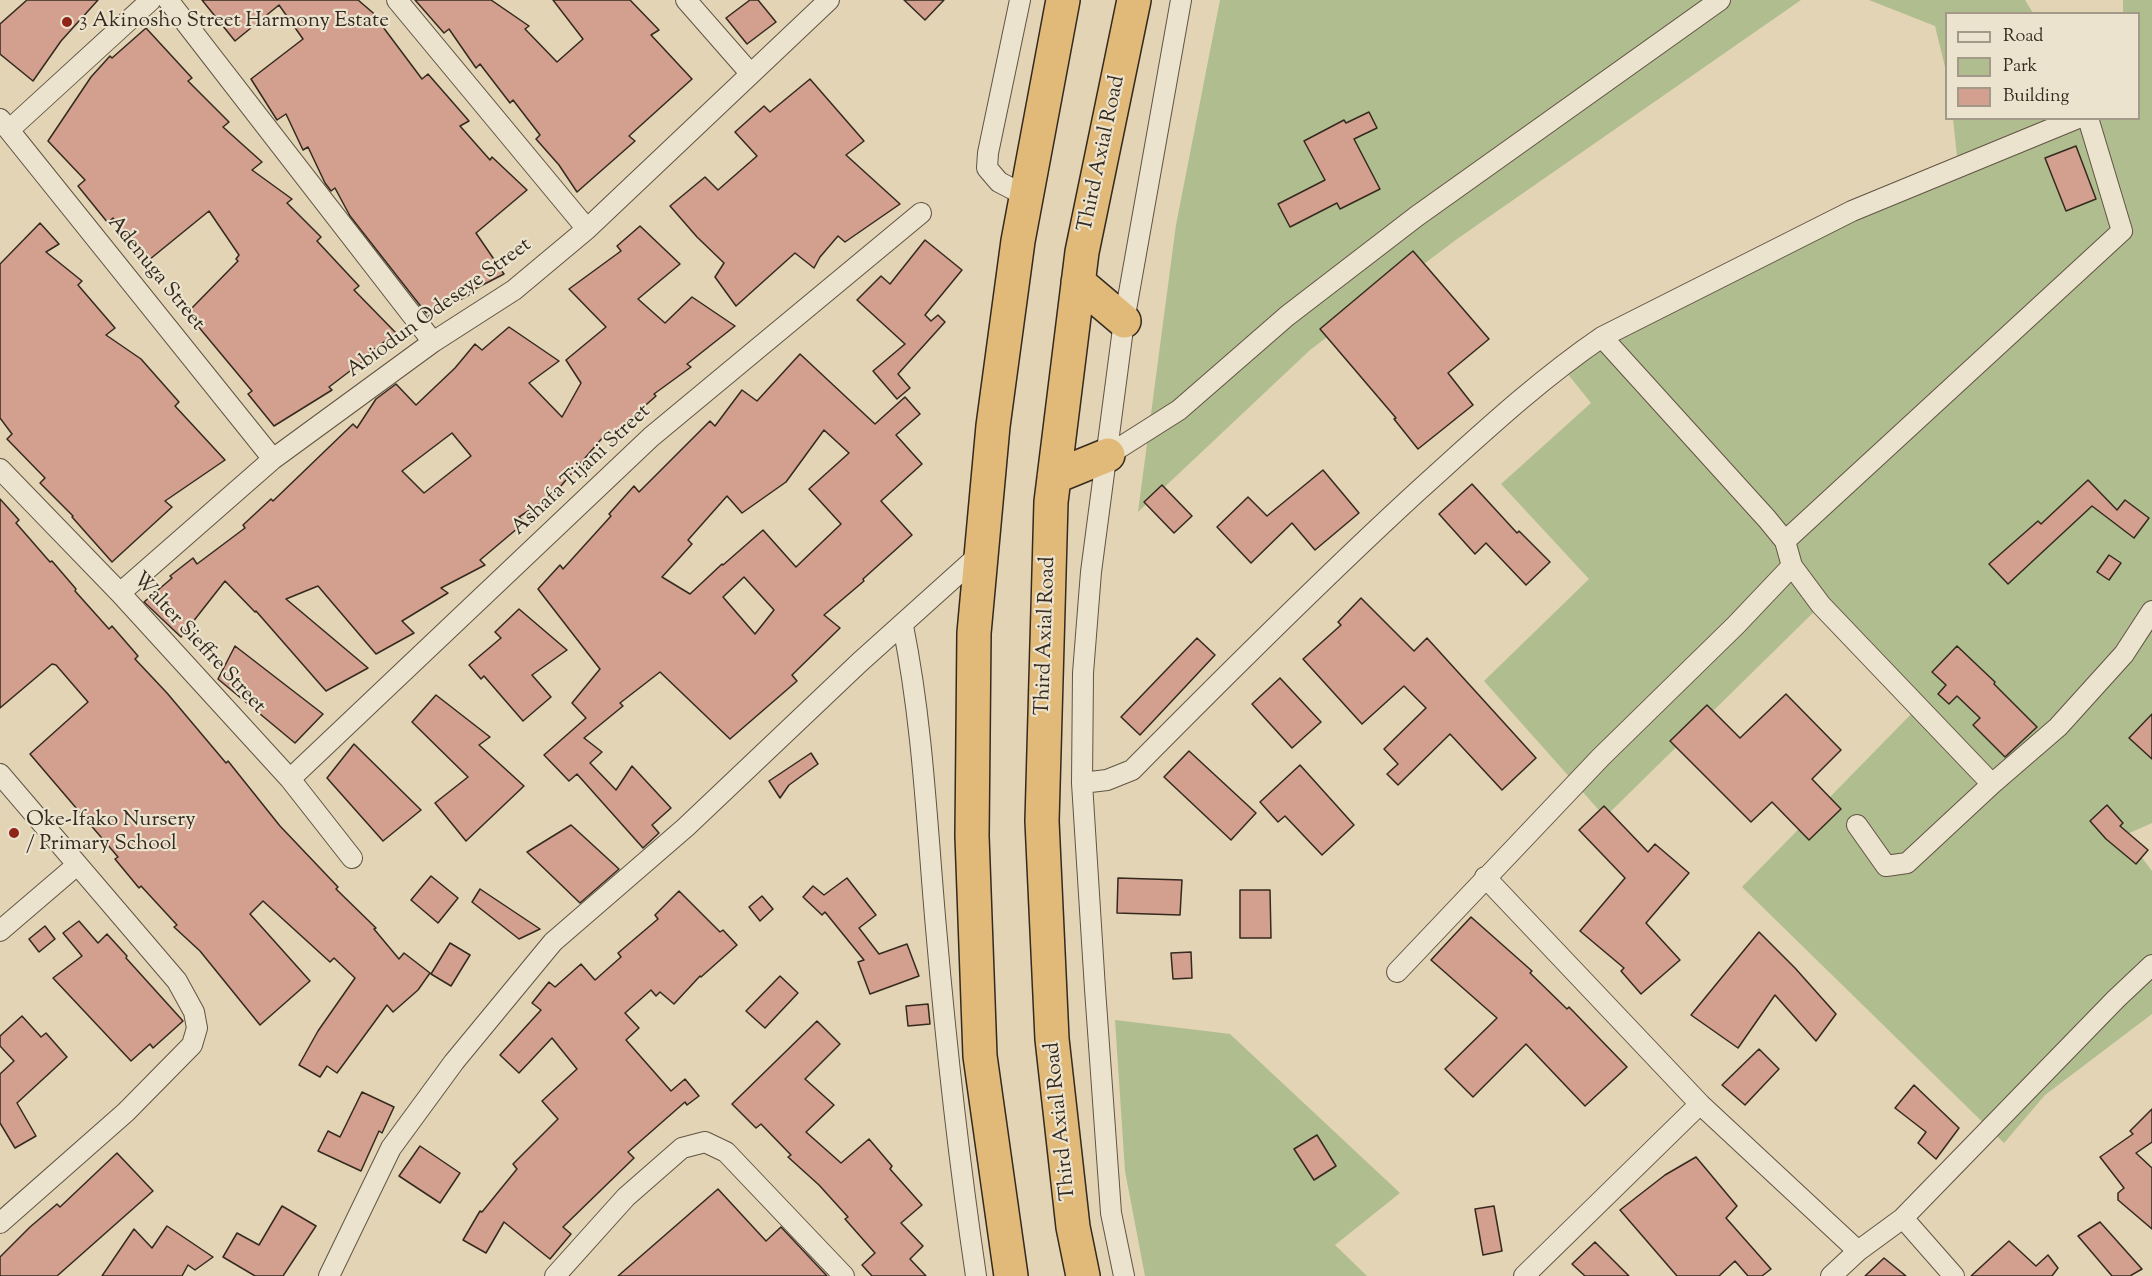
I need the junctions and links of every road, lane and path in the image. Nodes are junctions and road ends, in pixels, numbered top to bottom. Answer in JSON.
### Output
{"nodes":[{"id":1,"x":151,"y":0,"type":"edge"},
{"id":2,"x":168,"y":0,"type":"edge"},
{"id":3,"x":397,"y":0,"type":"edge"},
{"id":4,"x":686,"y":0,"type":"edge"},
{"id":5,"x":829,"y":0,"type":"edge"},
{"id":6,"x":1020,"y":0,"type":"edge"},
{"id":7,"x":1063,"y":0,"type":"edge"},
{"id":8,"x":1134,"y":0,"type":"edge"},
{"id":9,"x":1181,"y":0,"type":"edge"},
{"id":10,"x":1720,"y":0,"type":"edge"},
{"id":11,"x":750,"y":73,"type":"junction"},
{"id":12,"x":2073,"y":120,"type":"edge"},
{"id":13,"x":2089,"y":120,"type":"edge"},
{"id":14,"x":5,"y":124,"type":"edge"},
{"id":15,"x":1026,"y":196,"type":"junction"},
{"id":16,"x":921,"y":213,"type":"dead end"},
{"id":17,"x":587,"y":229,"type":"junction"},
{"id":18,"x":1078,"y":282,"type":"junction"},
{"id":19,"x":1124,"y":321,"type":"junction"},
{"id":20,"x":1602,"y":338,"type":"junction"},
{"id":21,"x":433,"y":342,"type":"junction"},
{"id":22,"x":1108,"y":455,"type":"junction"},
{"id":23,"x":273,"y":459,"type":"junction"},
{"id":24,"x":0,"y":469,"type":"edge"},
{"id":25,"x":1054,"y":477,"type":"junction"},
{"id":26,"x":1785,"y":541,"type":"junction"},
{"id":27,"x":979,"y":555,"type":"junction"},
{"id":28,"x":1792,"y":566,"type":"junction"},
{"id":29,"x":120,"y":593,"type":"junction"},
{"id":30,"x":2152,"y":611,"type":"edge"},
{"id":31,"x":903,"y":626,"type":"junction"},
{"id":32,"x":0,"y":774,"type":"edge"},
{"id":33,"x":290,"y":779,"type":"junction"},
{"id":34,"x":1082,"y":783,"type":"junction"},
{"id":35,"x":1992,"y":784,"type":"junction"},
{"id":36,"x":1857,"y":825,"type":"dead end"},
{"id":37,"x":352,"y":858,"type":"dead end"},
{"id":38,"x":77,"y":865,"type":"junction"},
{"id":39,"x":1485,"y":877,"type":"junction"},
{"id":40,"x":0,"y":931,"type":"edge"},
{"id":41,"x":2152,"y":964,"type":"edge"},
{"id":42,"x":1397,"y":972,"type":"dead end"},
{"id":43,"x":1700,"y":1104,"type":"junction"},
{"id":44,"x":1903,"y":1218,"type":"junction"},
{"id":45,"x":0,"y":1223,"type":"edge"},
{"id":46,"x":1858,"y":1251,"type":"junction"},
{"id":47,"x":329,"y":1276,"type":"edge"},
{"id":48,"x":555,"y":1276,"type":"edge"},
{"id":49,"x":844,"y":1276,"type":"edge"},
{"id":50,"x":976,"y":1276,"type":"edge"},
{"id":51,"x":1011,"y":1276,"type":"edge"},
{"id":52,"x":1083,"y":1276,"type":"edge"},
{"id":53,"x":1124,"y":1276,"type":"edge"},
{"id":54,"x":1524,"y":1276,"type":"edge"},
{"id":55,"x":1831,"y":1276,"type":"edge"},
{"id":56,"x":1954,"y":1276,"type":"edge"}],
"edges":[{"from":1,"to":14,"type":"street"},
{"from":2,"to":21,"type":"street"},
{"from":3,"to":17,"type":"street"},
{"from":4,"to":11,"type":"street"},
{"from":5,"to":11,"type":"street","name":"Abiodun Odeseye Street"},
{"from":6,"to":15,"type":"street"},
{"from":7,"to":15,"type":"highway"},
{"from":8,"to":18,"type":"highway","name":"Third Axial Road"},
{"from":9,"to":19,"type":"street"},
{"from":10,"to":22,"type":"street"},
{"from":11,"to":17,"type":"street","name":"Abiodun Odeseye Street"},
{"from":12,"to":20,"type":"street"},
{"from":13,"to":26,"type":"street"},
{"from":14,"to":23,"type":"street","name":"Adenuga Street"},
{"from":15,"to":27,"type":"highway"},
{"from":16,"to":33,"type":"street","name":"Ashafa Tijani Street"},
{"from":17,"to":21,"type":"street","name":"Abiodun Odeseye Street"},
{"from":18,"to":19,"type":"highway"},
{"from":18,"to":25,"type":"highway","name":"Third Axial Road"},
{"from":19,"to":22,"type":"street"},
{"from":20,"to":26,"type":"street"},
{"from":20,"to":34,"type":"street"},
{"from":21,"to":23,"type":"street","name":"Abiodun Odeseye Street"},
{"from":22,"to":25,"type":"highway"},
{"from":22,"to":34,"type":"street"},
{"from":23,"to":29,"type":"street","name":"Abiodun Odeseye Street"},
{"from":24,"to":29,"type":"street","name":"Walter Sieffre Street"},
{"from":25,"to":52,"type":"highway","name":"Third Axial Road"},
{"from":26,"to":28,"type":"street"},
{"from":27,"to":31,"type":"street"},
{"from":27,"to":51,"type":"highway"},
{"from":28,"to":35,"type":"street"},
{"from":28,"to":39,"type":"street"},
{"from":29,"to":33,"type":"street","name":"Walter Sieffre Street"},
{"from":30,"to":35,"type":"street"},
{"from":31,"to":47,"type":"street"},
{"from":31,"to":50,"type":"street"},
{"from":32,"to":38,"type":"street"},
{"from":33,"to":37,"type":"street","name":"Walter Sieffre Street"},
{"from":34,"to":53,"type":"street"},
{"from":35,"to":36,"type":"street"},
{"from":38,"to":40,"type":"street"},
{"from":38,"to":45,"type":"street"},
{"from":39,"to":42,"type":"street"},
{"from":39,"to":43,"type":"street"},
{"from":41,"to":44,"type":"street"},
{"from":43,"to":46,"type":"street"},
{"from":43,"to":54,"type":"street"},
{"from":44,"to":46,"type":"street"},
{"from":44,"to":56,"type":"street"},
{"from":46,"to":55,"type":"street"},
{"from":48,"to":49,"type":"street"}]}
